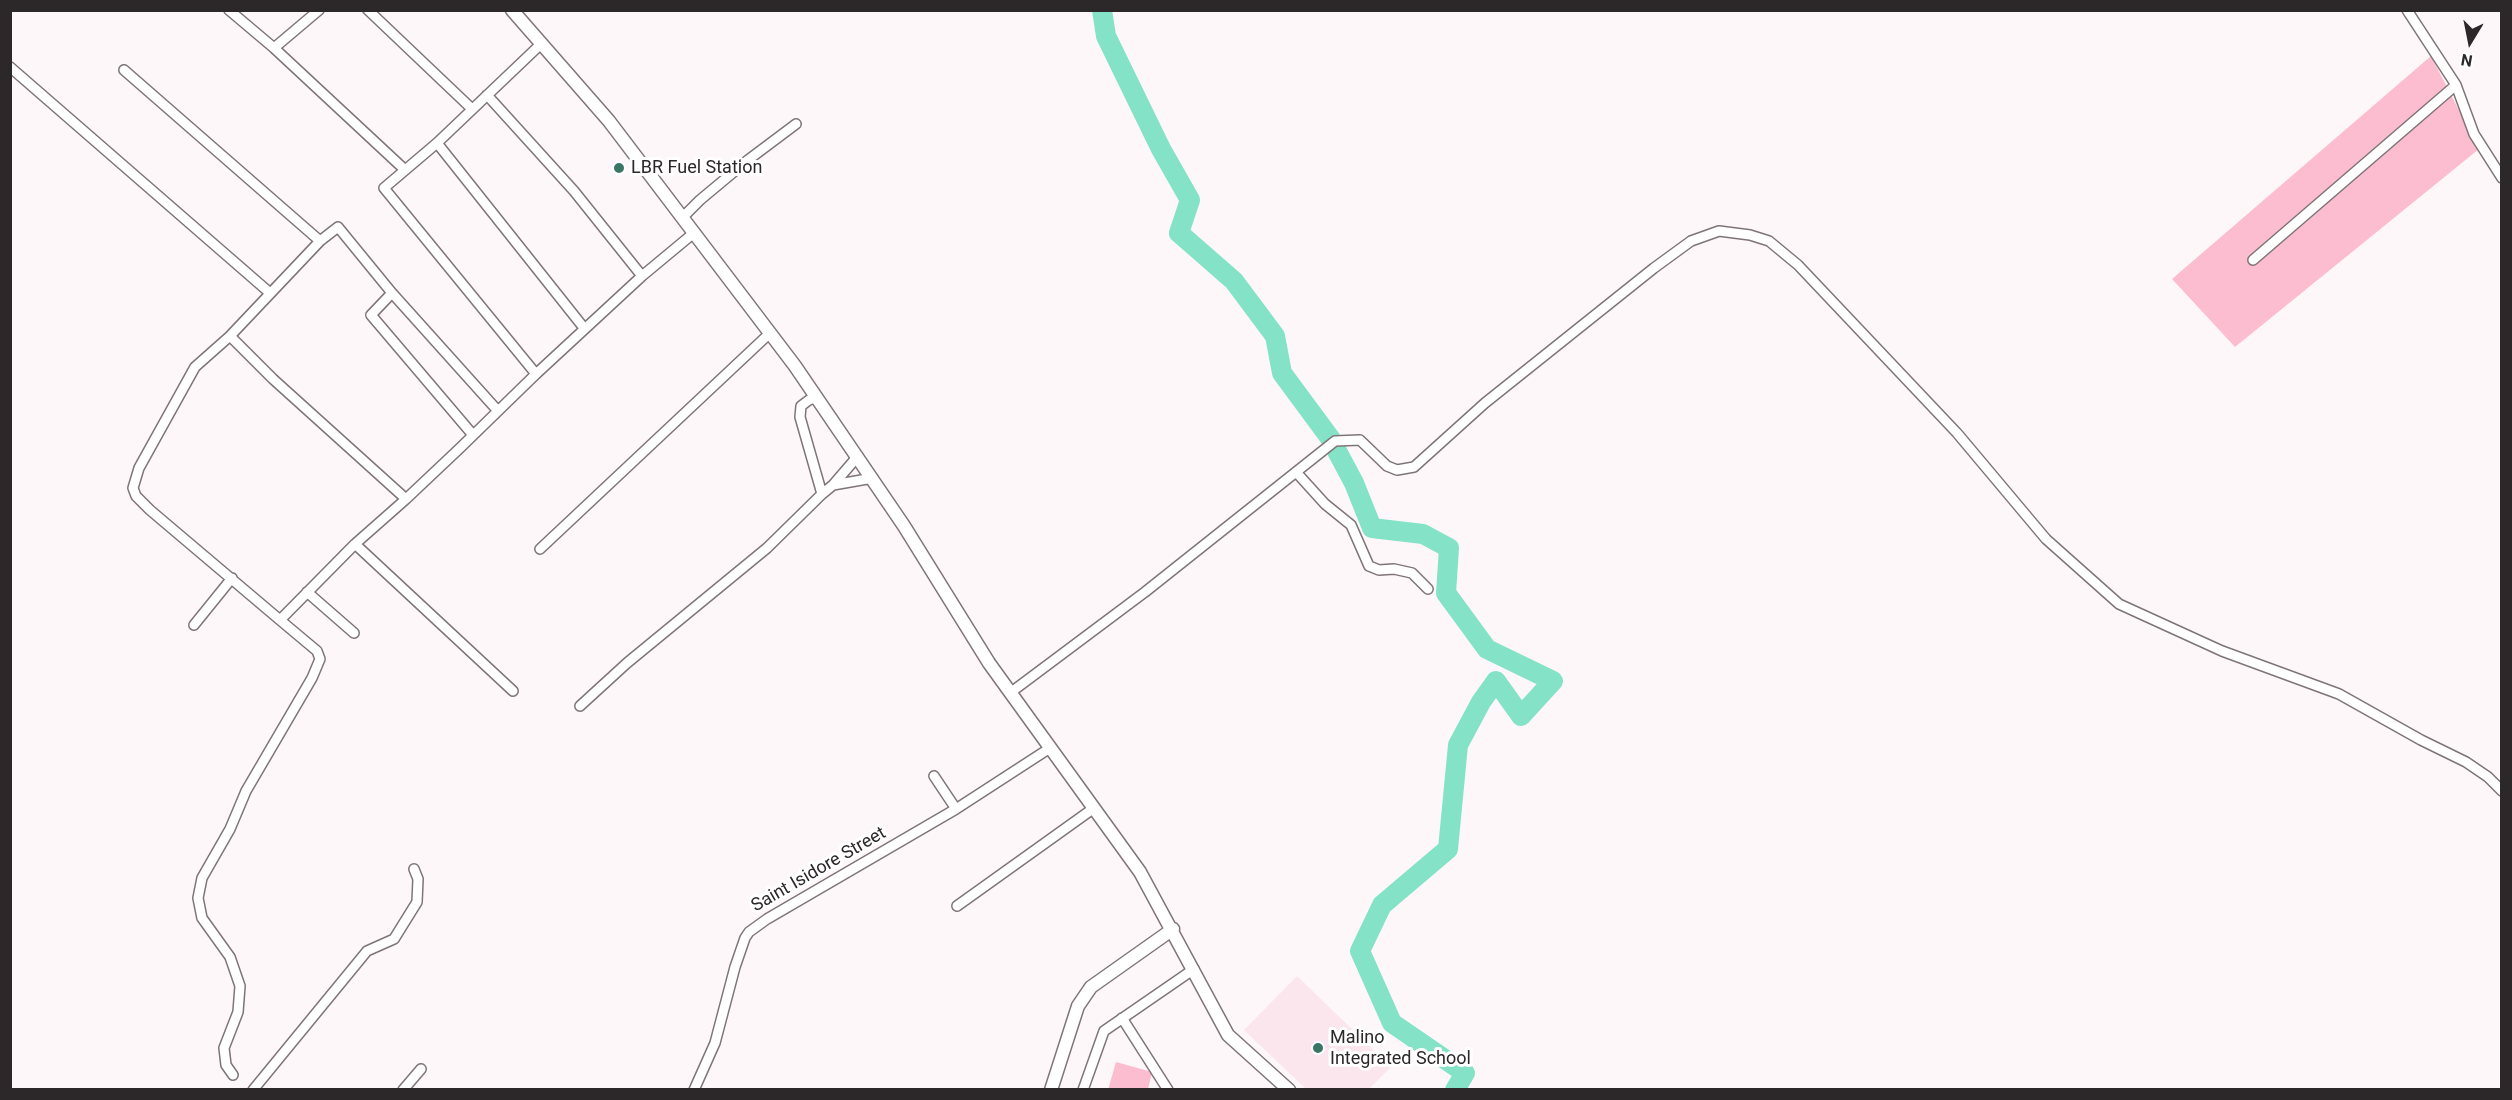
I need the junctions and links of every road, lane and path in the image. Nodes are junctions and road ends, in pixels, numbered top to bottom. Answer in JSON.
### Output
{"nodes":[{"id":1,"x":229,"y":10,"type":"edge"},
{"id":2,"x":319,"y":10,"type":"edge"},
{"id":3,"x":368,"y":10,"type":"edge"},
{"id":4,"x":512,"y":10,"type":"edge"},
{"id":5,"x":2407,"y":10,"type":"edge"},
{"id":6,"x":542,"y":43,"type":"junction"},
{"id":7,"x":274,"y":48,"type":"junction"},
{"id":8,"x":10,"y":67,"type":"edge"},
{"id":9,"x":124,"y":70,"type":"dead end"},
{"id":10,"x":2456,"y":85,"type":"junction"},
{"id":11,"x":487,"y":94,"type":"junction"},
{"id":12,"x":471,"y":108,"type":"junction"},
{"id":13,"x":796,"y":124,"type":"dead end"},
{"id":14,"x":437,"y":143,"type":"junction"},
{"id":15,"x":404,"y":169,"type":"junction"},
{"id":16,"x":2502,"y":178,"type":"edge"},
{"id":17,"x":683,"y":217,"type":"junction"},
{"id":18,"x":694,"y":232,"type":"junction"},
{"id":19,"x":320,"y":241,"type":"junction"},
{"id":20,"x":2253,"y":260,"type":"dead end"},
{"id":21,"x":642,"y":276,"type":"junction"},
{"id":22,"x":270,"y":293,"type":"junction"},
{"id":23,"x":392,"y":293,"type":"junction"},
{"id":24,"x":584,"y":328,"type":"junction"},
{"id":25,"x":770,"y":333,"type":"junction"},
{"id":26,"x":230,"y":336,"type":"junction"},
{"id":27,"x":536,"y":374,"type":"junction"},
{"id":28,"x":817,"y":397,"type":"junction"},
{"id":29,"x":498,"y":411,"type":"junction"},
{"id":30,"x":473,"y":435,"type":"junction"},
{"id":31,"x":858,"y":456,"type":"junction"},
{"id":32,"x":1296,"y":472,"type":"junction"},
{"id":33,"x":873,"y":478,"type":"junction"},
{"id":34,"x":833,"y":485,"type":"junction"},
{"id":35,"x":822,"y":494,"type":"junction"},
{"id":36,"x":406,"y":499,"type":"junction"},
{"id":37,"x":356,"y":543,"type":"junction"},
{"id":38,"x":540,"y":549,"type":"dead end"},
{"id":39,"x":232,"y":578,"type":"junction"},
{"id":40,"x":1428,"y":589,"type":"dead end"},
{"id":41,"x":307,"y":592,"type":"junction"},
{"id":42,"x":280,"y":620,"type":"junction"},
{"id":43,"x":194,"y":625,"type":"dead end"},
{"id":44,"x":354,"y":633,"type":"dead end"},
{"id":45,"x":513,"y":691,"type":"dead end"},
{"id":46,"x":1010,"y":693,"type":"junction"},
{"id":47,"x":580,"y":706,"type":"dead end"},
{"id":48,"x":1050,"y":748,"type":"junction"},
{"id":49,"x":934,"y":776,"type":"dead end"},
{"id":50,"x":2502,"y":791,"type":"edge"},
{"id":51,"x":1094,"y":808,"type":"junction"},
{"id":52,"x":956,"y":809,"type":"junction"},
{"id":53,"x":414,"y":869,"type":"dead end"},
{"id":54,"x":957,"y":906,"type":"dead end"},
{"id":55,"x":1173,"y":929,"type":"junction"},
{"id":56,"x":1194,"y":969,"type":"junction"},
{"id":57,"x":1122,"y":1018,"type":"junction"},
{"id":58,"x":421,"y":1069,"type":"dead end"},
{"id":59,"x":233,"y":1075,"type":"dead end"},
{"id":60,"x":253,"y":1089,"type":"edge"},
{"id":61,"x":403,"y":1089,"type":"edge"},
{"id":62,"x":694,"y":1089,"type":"edge"},
{"id":63,"x":1051,"y":1089,"type":"edge"},
{"id":64,"x":1083,"y":1089,"type":"edge"},
{"id":65,"x":1167,"y":1089,"type":"edge"},
{"id":66,"x":1289,"y":1089,"type":"edge"}],
"edges":[{"from":1,"to":7,"type":"street"},
{"from":2,"to":7,"type":"street"},
{"from":3,"to":12,"type":"street"},
{"from":4,"to":6,"type":"street"},
{"from":5,"to":10,"type":"street"},
{"from":6,"to":11,"type":"street"},
{"from":6,"to":17,"type":"street"},
{"from":7,"to":15,"type":"street"},
{"from":8,"to":22,"type":"street"},
{"from":9,"to":19,"type":"street"},
{"from":10,"to":16,"type":"street"},
{"from":10,"to":20,"type":"street"},
{"from":11,"to":12,"type":"street"},
{"from":11,"to":21,"type":"street"},
{"from":12,"to":14,"type":"street"},
{"from":13,"to":17,"type":"street"},
{"from":14,"to":15,"type":"street"},
{"from":14,"to":24,"type":"street"},
{"from":15,"to":27,"type":"street"},
{"from":17,"to":18,"type":"street"},
{"from":18,"to":21,"type":"street"},
{"from":18,"to":25,"type":"street"},
{"from":19,"to":22,"type":"street"},
{"from":19,"to":23,"type":"street"},
{"from":21,"to":24,"type":"street"},
{"from":22,"to":26,"type":"street"},
{"from":23,"to":29,"type":"street"},
{"from":23,"to":30,"type":"street"},
{"from":24,"to":27,"type":"street"},
{"from":25,"to":28,"type":"street"},
{"from":25,"to":38,"type":"street"},
{"from":26,"to":36,"type":"street"},
{"from":26,"to":39,"type":"street"},
{"from":27,"to":29,"type":"street"},
{"from":28,"to":31,"type":"street"},
{"from":28,"to":35,"type":"street"},
{"from":29,"to":30,"type":"street"},
{"from":30,"to":36,"type":"street"},
{"from":31,"to":33,"type":"street"},
{"from":31,"to":34,"type":"street"},
{"from":32,"to":40,"type":"street"},
{"from":32,"to":46,"type":"street"},
{"from":32,"to":50,"type":"street"},
{"from":33,"to":34,"type":"street"},
{"from":33,"to":46,"type":"street"},
{"from":34,"to":35,"type":"street"},
{"from":35,"to":47,"type":"street"},
{"from":36,"to":37,"type":"street"},
{"from":37,"to":41,"type":"street"},
{"from":37,"to":45,"type":"street"},
{"from":39,"to":42,"type":"street"},
{"from":39,"to":43,"type":"street"},
{"from":41,"to":42,"type":"street"},
{"from":41,"to":44,"type":"street"},
{"from":42,"to":59,"type":"street"},
{"from":46,"to":48,"type":"street"},
{"from":48,"to":51,"type":"street"},
{"from":48,"to":52,"type":"street","name":"Saint Isidore Street"},
{"from":49,"to":52,"type":"street"},
{"from":51,"to":54,"type":"street"},
{"from":51,"to":55,"type":"street"},
{"from":52,"to":62,"type":"street","name":"Saint Isidore Street"},
{"from":53,"to":60,"type":"street"},
{"from":55,"to":56,"type":"street"},
{"from":55,"to":63,"type":"street"},
{"from":56,"to":57,"type":"street"},
{"from":56,"to":66,"type":"street"},
{"from":57,"to":64,"type":"street"},
{"from":57,"to":65,"type":"street"},
{"from":58,"to":61,"type":"street"}]}
